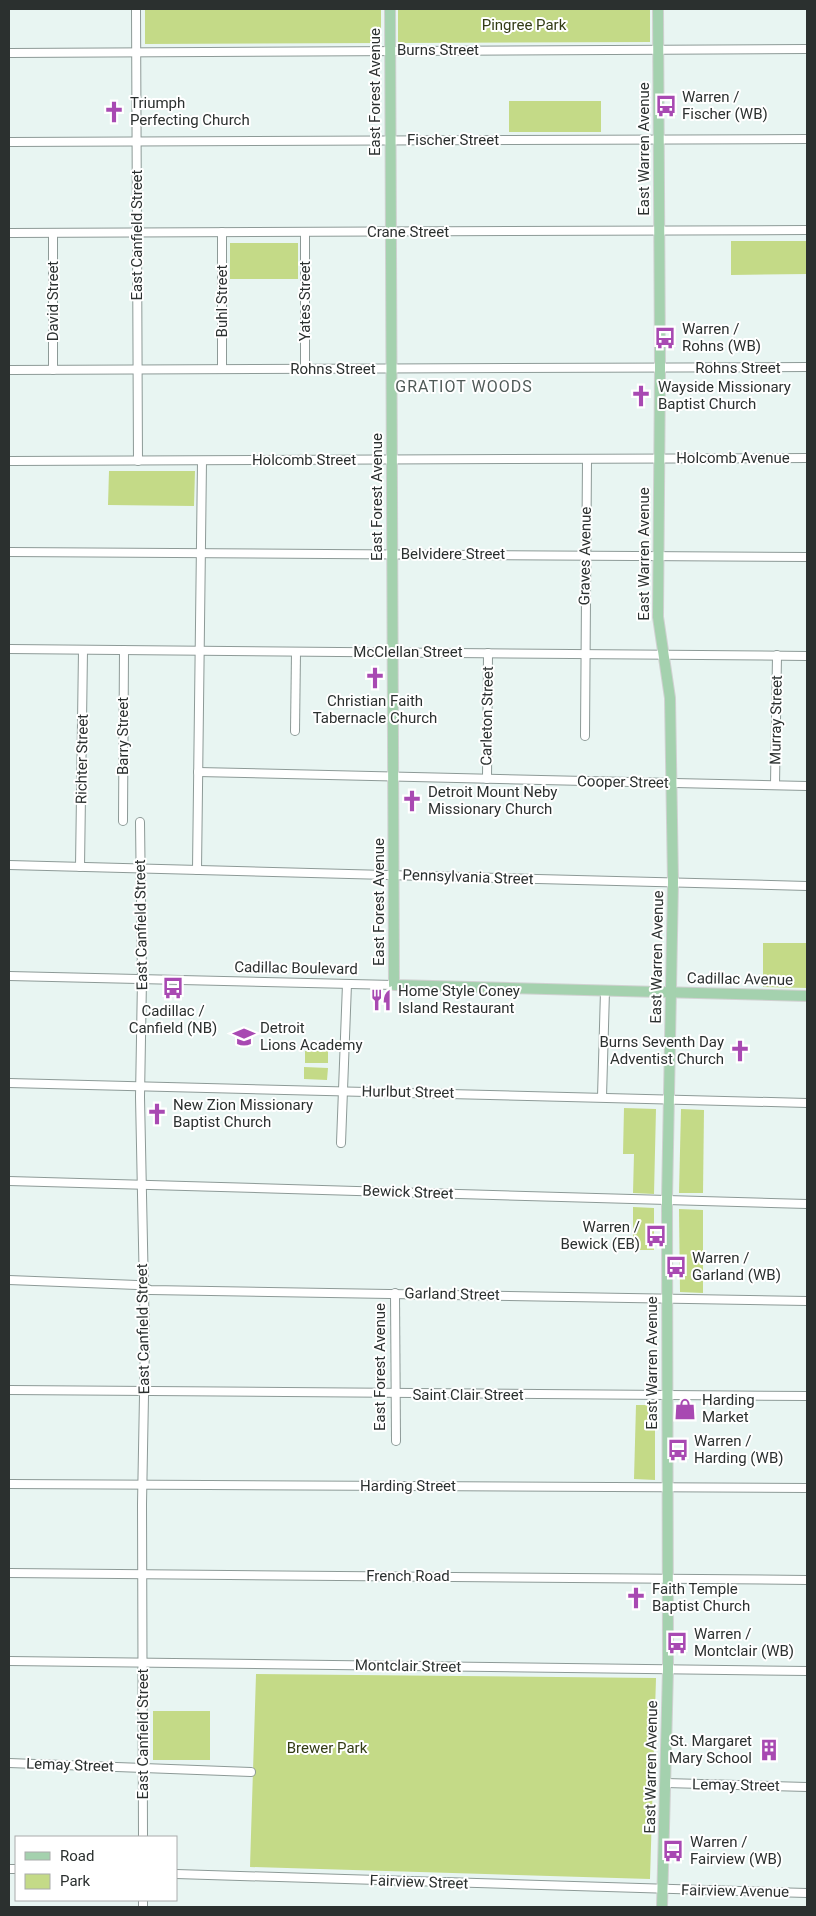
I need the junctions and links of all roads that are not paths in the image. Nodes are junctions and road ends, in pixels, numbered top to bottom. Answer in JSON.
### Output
{"nodes":[{"id":1,"x":136,"y":9,"type":"edge"},
{"id":2,"x":390,"y":9,"type":"edge"},
{"id":3,"x":658,"y":9,"type":"edge"},
{"id":4,"x":659,"y":49,"type":"junction"},
{"id":5,"x":807,"y":49,"type":"edge"},
{"id":6,"x":390,"y":50,"type":"junction"},
{"id":7,"x":9,"y":53,"type":"edge"},
{"id":8,"x":136,"y":53,"type":"junction"},
{"id":9,"x":807,"y":138,"type":"edge"},
{"id":10,"x":659,"y":140,"type":"junction"},
{"id":11,"x":136,"y":141,"type":"junction"},
{"id":12,"x":390,"y":141,"type":"junction"},
{"id":13,"x":9,"y":142,"type":"edge"},
{"id":14,"x":807,"y":230,"type":"edge"},
{"id":15,"x":659,"y":231,"type":"junction"},
{"id":16,"x":137,"y":232,"type":"junction"},
{"id":17,"x":222,"y":232,"type":"junction"},
{"id":18,"x":305,"y":232,"type":"junction"},
{"id":19,"x":391,"y":232,"type":"junction"},
{"id":20,"x":9,"y":233,"type":"edge"},
{"id":21,"x":53,"y":233,"type":"junction"},
{"id":22,"x":392,"y":368,"type":"junction"},
{"id":23,"x":660,"y":368,"type":"junction"},
{"id":24,"x":807,"y":368,"type":"edge"},
{"id":25,"x":138,"y":369,"type":"junction"},
{"id":26,"x":222,"y":369,"type":"junction"},
{"id":27,"x":305,"y":369,"type":"junction"},
{"id":28,"x":9,"y":370,"type":"edge"},
{"id":29,"x":53,"y":370,"type":"junction"},
{"id":30,"x":659,"y":458,"type":"junction"},
{"id":31,"x":807,"y":458,"type":"edge"},
{"id":32,"x":587,"y":459,"type":"junction"},
{"id":33,"x":392,"y":460,"type":"junction"},
{"id":34,"x":9,"y":461,"type":"edge"},
{"id":35,"x":138,"y":461,"type":"junction"},
{"id":36,"x":202,"y":461,"type":"junction"},
{"id":37,"x":9,"y":552,"type":"edge"},
{"id":38,"x":201,"y":552,"type":"junction"},
{"id":39,"x":392,"y":553,"type":"junction"},
{"id":40,"x":586,"y":555,"type":"junction"},
{"id":41,"x":658,"y":556,"type":"junction"},
{"id":42,"x":807,"y":557,"type":"edge"},
{"id":43,"x":9,"y":649,"type":"edge"},
{"id":44,"x":83,"y":650,"type":"junction"},
{"id":45,"x":124,"y":650,"type":"junction"},
{"id":46,"x":200,"y":651,"type":"junction"},
{"id":47,"x":296,"y":652,"type":"junction"},
{"id":48,"x":393,"y":652,"type":"junction"},
{"id":49,"x":488,"y":653,"type":"junction"},
{"id":50,"x":584,"y":654,"type":"junction"},
{"id":51,"x":663,"y":654,"type":"junction"},
{"id":52,"x":777,"y":655,"type":"junction"},
{"id":53,"x":807,"y":656,"type":"edge"},
{"id":54,"x":295,"y":731,"type":"dead end"},
{"id":55,"x":585,"y":736,"type":"dead end"},
{"id":56,"x":198,"y":772,"type":"junction"},
{"id":57,"x":393,"y":776,"type":"junction"},
{"id":58,"x":487,"y":779,"type":"junction"},
{"id":59,"x":673,"y":783,"type":"junction"},
{"id":60,"x":775,"y":785,"type":"junction"},
{"id":61,"x":807,"y":786,"type":"edge"},
{"id":62,"x":123,"y":821,"type":"dead end"},
{"id":63,"x":140,"y":822,"type":"dead end"},
{"id":64,"x":9,"y":866,"type":"edge"},
{"id":65,"x":80,"y":867,"type":"junction"},
{"id":66,"x":140,"y":869,"type":"junction"},
{"id":67,"x":197,"y":870,"type":"junction"},
{"id":68,"x":394,"y":875,"type":"junction"},
{"id":69,"x":674,"y":882,"type":"junction"},
{"id":70,"x":807,"y":886,"type":"edge"},
{"id":71,"x":9,"y":976,"type":"edge"},
{"id":72,"x":142,"y":979,"type":"junction"},
{"id":73,"x":347,"y":984,"type":"junction"},
{"id":74,"x":394,"y":985,"type":"junction"},
{"id":75,"x":605,"y":991,"type":"junction"},
{"id":76,"x":673,"y":992,"type":"junction"},
{"id":77,"x":807,"y":996,"type":"edge"},
{"id":78,"x":9,"y":1082,"type":"edge"},
{"id":79,"x":140,"y":1086,"type":"junction"},
{"id":80,"x":343,"y":1091,"type":"junction"},
{"id":81,"x":602,"y":1097,"type":"junction"},
{"id":82,"x":668,"y":1099,"type":"junction"},
{"id":83,"x":807,"y":1103,"type":"edge"},
{"id":84,"x":341,"y":1143,"type":"dead end"},
{"id":85,"x":9,"y":1181,"type":"edge"},
{"id":86,"x":141,"y":1184,"type":"junction"},
{"id":87,"x":667,"y":1200,"type":"junction"},
{"id":88,"x":807,"y":1204,"type":"edge"},
{"id":89,"x":9,"y":1280,"type":"edge"},
{"id":90,"x":143,"y":1286,"type":"junction"},
{"id":91,"x":395,"y":1293,"type":"junction"},
{"id":92,"x":667,"y":1298,"type":"junction"},
{"id":93,"x":807,"y":1301,"type":"edge"},
{"id":94,"x":9,"y":1390,"type":"edge"},
{"id":95,"x":144,"y":1392,"type":"junction"},
{"id":96,"x":396,"y":1394,"type":"junction"},
{"id":97,"x":667,"y":1396,"type":"junction"},
{"id":98,"x":807,"y":1396,"type":"edge"},
{"id":99,"x":396,"y":1441,"type":"dead end"},
{"id":100,"x":9,"y":1484,"type":"edge"},
{"id":101,"x":142,"y":1485,"type":"junction"},
{"id":102,"x":668,"y":1487,"type":"junction"},
{"id":103,"x":807,"y":1488,"type":"edge"},
{"id":104,"x":9,"y":1573,"type":"edge"},
{"id":105,"x":142,"y":1574,"type":"junction"},
{"id":106,"x":668,"y":1578,"type":"junction"},
{"id":107,"x":807,"y":1580,"type":"edge"},
{"id":108,"x":9,"y":1662,"type":"edge"},
{"id":109,"x":143,"y":1663,"type":"junction"},
{"id":110,"x":668,"y":1669,"type":"junction"},
{"id":111,"x":807,"y":1671,"type":"edge"},
{"id":112,"x":9,"y":1763,"type":"edge"},
{"id":113,"x":143,"y":1767,"type":"junction"},
{"id":114,"x":250,"y":1772,"type":"dead end"},
{"id":115,"x":666,"y":1783,"type":"junction"},
{"id":116,"x":807,"y":1787,"type":"edge"},
{"id":117,"x":143,"y":1836,"type":"edge"},
{"id":118,"x":178,"y":1874,"type":"edge"},
{"id":119,"x":663,"y":1890,"type":"junction"},
{"id":120,"x":807,"y":1893,"type":"edge"},
{"id":121,"x":662,"y":1907,"type":"edge"}],
"edges":[{"from":1,"to":8,"type":"street","name":"East Canfield Street"},
{"from":2,"to":6,"type":"main road","name":"East Forest Avenue"},
{"from":3,"to":4,"type":"main road","name":"East Warren Avenue"},
{"from":4,"to":5,"type":"street","name":"Burns Street"},
{"from":4,"to":6,"type":"street","name":"Burns Street"},
{"from":4,"to":10,"type":"main road","name":"East Warren Avenue"},
{"from":6,"to":8,"type":"street","name":"Burns Street"},
{"from":6,"to":12,"type":"main road","name":"East Forest Avenue"},
{"from":7,"to":8,"type":"street","name":"Burns Street"},
{"from":8,"to":11,"type":"street","name":"East Canfield Street"},
{"from":9,"to":10,"type":"street","name":"Fischer Street"},
{"from":10,"to":12,"type":"street","name":"Fischer Street"},
{"from":10,"to":15,"type":"main road","name":"East Warren Avenue"},
{"from":11,"to":12,"type":"street","name":"Fischer Street"},
{"from":11,"to":13,"type":"street","name":"Fischer Street"},
{"from":11,"to":16,"type":"street","name":"East Canfield Street"},
{"from":12,"to":19,"type":"main road","name":"East Forest Avenue"},
{"from":14,"to":15,"type":"street","name":"Crane Street"},
{"from":15,"to":19,"type":"street","name":"Crane Street"},
{"from":15,"to":23,"type":"main road","name":"East Warren Avenue"},
{"from":16,"to":17,"type":"street","name":"Crane Street"},
{"from":16,"to":21,"type":"street","name":"Crane Street"},
{"from":16,"to":25,"type":"street","name":"East Canfield Street"},
{"from":17,"to":18,"type":"street","name":"Crane Street"},
{"from":17,"to":26,"type":"street","name":"Buhl Street"},
{"from":18,"to":19,"type":"street","name":"Crane Street"},
{"from":18,"to":27,"type":"street","name":"Yates Street"},
{"from":19,"to":22,"type":"main road","name":"East Forest Avenue"},
{"from":20,"to":21,"type":"street","name":"Crane Street"},
{"from":21,"to":29,"type":"street","name":"David Street"},
{"from":22,"to":23,"type":"street","name":"Rohns Street"},
{"from":22,"to":27,"type":"street","name":"Rohns Street"},
{"from":22,"to":33,"type":"main road","name":"East Forest Avenue"},
{"from":23,"to":24,"type":"street","name":"Rohns Street"},
{"from":23,"to":30,"type":"main road","name":"East Warren Avenue"},
{"from":25,"to":26,"type":"street","name":"Rohns Street"},
{"from":25,"to":29,"type":"street","name":"Rohns Street"},
{"from":25,"to":35,"type":"street","name":"East Canfield Street"},
{"from":26,"to":27,"type":"street","name":"Rohns Street"},
{"from":28,"to":29,"type":"street","name":"Rohns Street"},
{"from":30,"to":31,"type":"street","name":"Holcomb Avenue"},
{"from":30,"to":32,"type":"street","name":"Holcomb Street"},
{"from":30,"to":41,"type":"main road","name":"East Warren Avenue"},
{"from":32,"to":33,"type":"street","name":"Holcomb Street"},
{"from":32,"to":40,"type":"street","name":"Graves Avenue"},
{"from":33,"to":36,"type":"street","name":"Holcomb Street"},
{"from":33,"to":39,"type":"main road","name":"East Forest Avenue"},
{"from":34,"to":35,"type":"street","name":"Holcomb Street"},
{"from":35,"to":36,"type":"street","name":"Holcomb Street"},
{"from":36,"to":38,"type":"street"},
{"from":37,"to":38,"type":"street","name":"Belvidere Street"},
{"from":38,"to":39,"type":"street","name":"Belvidere Street"},
{"from":38,"to":46,"type":"street"},
{"from":39,"to":40,"type":"street","name":"Belvidere Street"},
{"from":39,"to":48,"type":"main road","name":"East Forest Avenue"},
{"from":40,"to":41,"type":"street","name":"Belvidere Street"},
{"from":40,"to":50,"type":"street","name":"Graves Avenue"},
{"from":41,"to":42,"type":"street","name":"Belvidere Street"},
{"from":41,"to":51,"type":"main road","name":"East Warren Avenue"},
{"from":43,"to":44,"type":"street","name":"McClellan Street"},
{"from":44,"to":45,"type":"street","name":"McClellan Street"},
{"from":44,"to":65,"type":"street","name":"Richter Street"},
{"from":45,"to":46,"type":"street","name":"McClellan Street"},
{"from":45,"to":62,"type":"street","name":"Barry Street"},
{"from":46,"to":47,"type":"street","name":"McClellan Street"},
{"from":46,"to":56,"type":"street"},
{"from":47,"to":48,"type":"street","name":"McClellan Street"},
{"from":47,"to":54,"type":"street"},
{"from":48,"to":49,"type":"street","name":"McClellan Street"},
{"from":48,"to":57,"type":"main road","name":"East Forest Avenue"},
{"from":49,"to":50,"type":"street","name":"McClellan Street"},
{"from":49,"to":58,"type":"street","name":"Carleton Street"},
{"from":50,"to":51,"type":"street","name":"McClellan Street"},
{"from":50,"to":55,"type":"street","name":"Graves Avenue"},
{"from":51,"to":52,"type":"street","name":"McClellan Street"},
{"from":51,"to":59,"type":"main road","name":"East Warren Avenue"},
{"from":52,"to":53,"type":"street","name":"McClellan Street"},
{"from":52,"to":60,"type":"street","name":"Murray Street"},
{"from":56,"to":57,"type":"street","name":"Cooper Street"},
{"from":56,"to":67,"type":"street"},
{"from":57,"to":58,"type":"street","name":"Cooper Street"},
{"from":57,"to":68,"type":"main road","name":"East Forest Avenue"},
{"from":58,"to":59,"type":"street","name":"Cooper Street"},
{"from":59,"to":60,"type":"street","name":"Cooper Street"},
{"from":59,"to":69,"type":"main road","name":"East Warren Avenue"},
{"from":60,"to":61,"type":"street","name":"Cooper Street"},
{"from":63,"to":66,"type":"street","name":"East Canfield Street"},
{"from":64,"to":65,"type":"street","name":"Pennsylvania Street"},
{"from":65,"to":66,"type":"street","name":"Pennsylvania Street"},
{"from":66,"to":67,"type":"street","name":"Pennsylvania Street"},
{"from":66,"to":72,"type":"street","name":"East Canfield Street"},
{"from":67,"to":68,"type":"street","name":"Pennsylvania Street"},
{"from":68,"to":69,"type":"street","name":"Pennsylvania Street"},
{"from":68,"to":74,"type":"main road","name":"East Forest Avenue"},
{"from":69,"to":70,"type":"street","name":"Pennsylvania Street"},
{"from":69,"to":76,"type":"main road","name":"East Warren Avenue"},
{"from":71,"to":72,"type":"street","name":"Cadillac Boulevard"},
{"from":72,"to":73,"type":"street","name":"Cadillac Boulevard"},
{"from":72,"to":79,"type":"street","name":"East Canfield Street"},
{"from":73,"to":74,"type":"street","name":"Cadillac Boulevard"},
{"from":73,"to":80,"type":"street"},
{"from":74,"to":75,"type":"main road","name":"Cadillac Boulevard"},
{"from":75,"to":76,"type":"main road","name":"Cadillac Boulevard"},
{"from":75,"to":81,"type":"street"},
{"from":76,"to":77,"type":"main road","name":"Cadillac Avenue"},
{"from":76,"to":82,"type":"main road","name":"East Warren Avenue"},
{"from":78,"to":79,"type":"street","name":"Hurlbut Street"},
{"from":79,"to":80,"type":"street","name":"Hurlbut Street"},
{"from":79,"to":86,"type":"street","name":"East Canfield Street"},
{"from":80,"to":81,"type":"street","name":"Hurlbut Street"},
{"from":80,"to":84,"type":"street"},
{"from":81,"to":82,"type":"street","name":"Hurlbut Street"},
{"from":82,"to":83,"type":"street","name":"Hurlbut Street"},
{"from":82,"to":87,"type":"main road","name":"East Warren Avenue"},
{"from":85,"to":86,"type":"street","name":"Bewick Street"},
{"from":86,"to":87,"type":"street","name":"Bewick Street"},
{"from":86,"to":90,"type":"street","name":"East Canfield Street"},
{"from":87,"to":88,"type":"street","name":"Bewick Street"},
{"from":87,"to":92,"type":"main road","name":"East Warren Avenue"},
{"from":89,"to":90,"type":"street","name":"Garland Street"},
{"from":90,"to":91,"type":"street","name":"Garland Street"},
{"from":90,"to":95,"type":"street","name":"East Canfield Street"},
{"from":91,"to":92,"type":"street","name":"Garland Street"},
{"from":91,"to":96,"type":"street","name":"East Forest Avenue"},
{"from":92,"to":93,"type":"street","name":"Garland Street"},
{"from":92,"to":97,"type":"main road","name":"East Warren Avenue"},
{"from":94,"to":95,"type":"street","name":"Saint Clair Street"},
{"from":95,"to":96,"type":"street","name":"Saint Clair Street"},
{"from":95,"to":101,"type":"street","name":"East Canfield Street"},
{"from":96,"to":97,"type":"street","name":"Saint Clair Street"},
{"from":96,"to":99,"type":"street","name":"East Forest Avenue"},
{"from":97,"to":98,"type":"street","name":"Saint Clair Street"},
{"from":97,"to":102,"type":"main road","name":"East Warren Avenue"},
{"from":100,"to":101,"type":"street","name":"Harding Street"},
{"from":101,"to":102,"type":"street","name":"Harding Street"},
{"from":101,"to":105,"type":"street","name":"East Canfield Street"},
{"from":102,"to":103,"type":"street","name":"Harding Street"},
{"from":102,"to":106,"type":"main road","name":"East Warren Avenue"},
{"from":104,"to":105,"type":"street","name":"French Road"},
{"from":105,"to":106,"type":"street","name":"French Road"},
{"from":105,"to":109,"type":"street","name":"East Canfield Street"},
{"from":106,"to":107,"type":"street","name":"French Road"},
{"from":106,"to":110,"type":"main road","name":"East Warren Avenue"},
{"from":108,"to":109,"type":"street","name":"Montclair Street"},
{"from":109,"to":110,"type":"street","name":"Montclair Street"},
{"from":109,"to":113,"type":"street","name":"East Canfield Street"},
{"from":110,"to":111,"type":"street","name":"Montclair Street"},
{"from":110,"to":115,"type":"main road","name":"East Warren Avenue"},
{"from":112,"to":113,"type":"street","name":"Lemay Street"},
{"from":113,"to":114,"type":"street","name":"Lemay Street"},
{"from":113,"to":117,"type":"street","name":"East Canfield Street"},
{"from":115,"to":116,"type":"street","name":"Lemay Street"},
{"from":115,"to":119,"type":"main road","name":"East Warren Avenue"},
{"from":118,"to":119,"type":"street","name":"Fairview Street"},
{"from":119,"to":120,"type":"street","name":"Fairview Avenue"},
{"from":119,"to":121,"type":"main road","name":"East Warren Avenue"}]}
